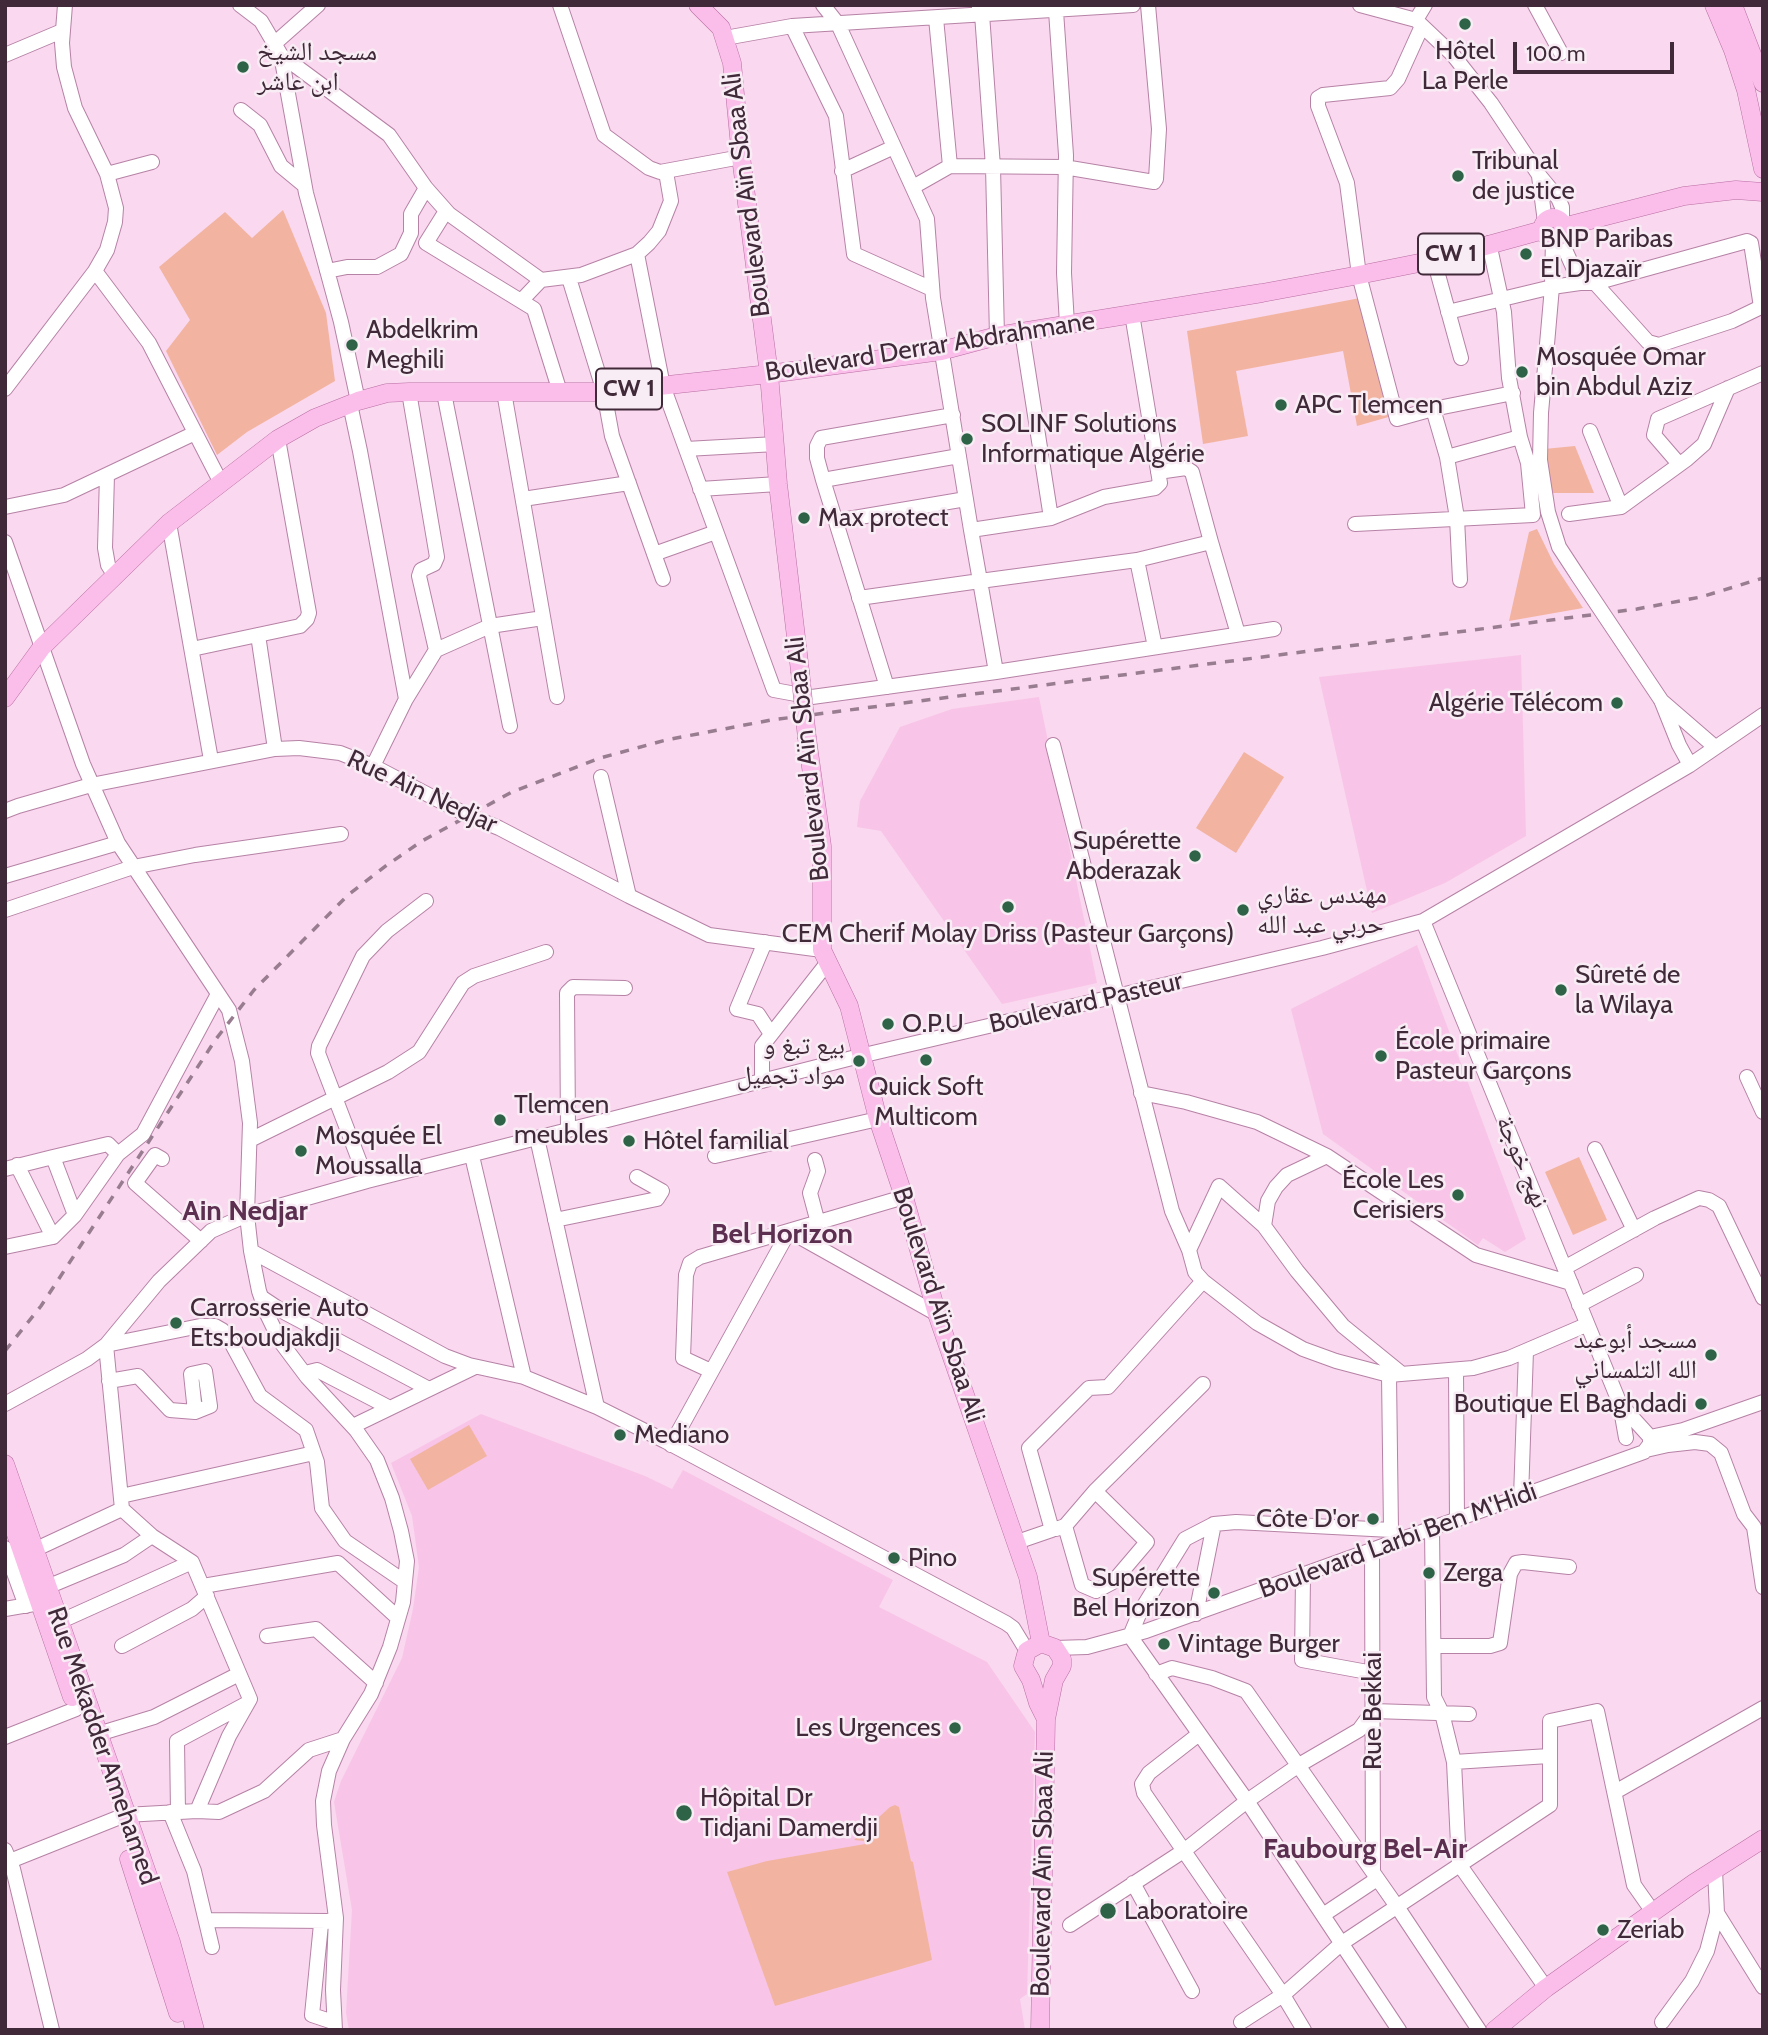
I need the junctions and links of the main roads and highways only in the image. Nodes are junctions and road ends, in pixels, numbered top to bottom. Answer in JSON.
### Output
{"nodes":[{"id":1,"x":698,"y":5,"type":"edge"},
{"id":2,"x":1714,"y":5,"type":"edge"},
{"id":3,"x":1724,"y":5,"type":"edge"},
{"id":4,"x":1733,"y":5,"type":"edge"},
{"id":5,"x":1763,"y":83,"type":"edge"},
{"id":6,"x":1763,"y":119,"type":"edge"},
{"id":7,"x":1763,"y":169,"type":"edge"},
{"id":8,"x":1763,"y":178,"type":"edge"},
{"id":9,"x":1763,"y":190,"type":"edge"},
{"id":10,"x":1684,"y":196,"type":"junction"},
{"id":11,"x":769,"y":374,"type":"junction"},
{"id":12,"x":5,"y":698,"type":"edge"},
{"id":13,"x":5,"y":1464,"type":"edge"},
{"id":14,"x":5,"y":1502,"type":"edge"},
{"id":15,"x":37,"y":1599,"type":"junction"},
{"id":16,"x":1041,"y":1647,"type":"junction"},
{"id":17,"x":1058,"y":1673,"type":"junction"},
{"id":18,"x":1031,"y":1680,"type":"junction"},
{"id":19,"x":1046,"y":1719,"type":"junction"},
{"id":20,"x":120,"y":1817,"type":"junction"},
{"id":21,"x":1763,"y":1839,"type":"edge"},
{"id":22,"x":183,"y":2030,"type":"edge"},
{"id":23,"x":195,"y":2030,"type":"edge"},
{"id":24,"x":1040,"y":2030,"type":"edge"},
{"id":25,"x":1495,"y":2030,"type":"edge"}],
"edges":[{"from":1,"to":11,"type":"main road","name":"Boulevard Aïn Sbaa Ali"},
{"from":2,"to":7,"type":"main road"},
{"from":3,"to":6,"type":"main road"},
{"from":4,"to":5,"type":"main road"},
{"from":8,"to":9,"type":"main road"},
{"from":8,"to":10,"type":"main road"},
{"from":9,"to":10,"type":"main road","name":"Boulevard Derrar Abdrahmane","number":"CW 1"},
{"from":10,"to":11,"type":"main road","name":"Boulevard Derrar Abdrahmane","number":"CW 1"},
{"from":11,"to":12,"type":"main road","name":"Boulevard Derrar Abdrahmane","number":"CW 1"},
{"from":11,"to":16,"type":"main road","name":"Boulevard Aïn Sbaa Ali","bridge":true},
{"from":13,"to":15,"type":"main road","name":"Rue Mekadder Amehamed"},
{"from":14,"to":15,"type":"main road","name":"Rue Mekadder Amehamed"},
{"from":15,"to":20,"type":"main road","name":"Rue Mekadder Amehamed"},
{"from":15,"to":20,"type":"main road","name":"Rue Mekadder Amehamed"},
{"from":16,"to":17,"type":"main road"},
{"from":16,"to":18,"type":"main road"},
{"from":17,"to":18,"type":"main road"},
{"from":17,"to":19,"type":"main road"},
{"from":18,"to":19,"type":"main road"},
{"from":19,"to":24,"type":"main road","name":"Boulevard Aïn Sbaa Ali"},
{"from":20,"to":22,"type":"main road","name":"Rue Mekadder Amehamed"},
{"from":20,"to":23,"type":"main road","name":"Rue Mekadder Amehamed"},
{"from":21,"to":25,"type":"main road"}]}
